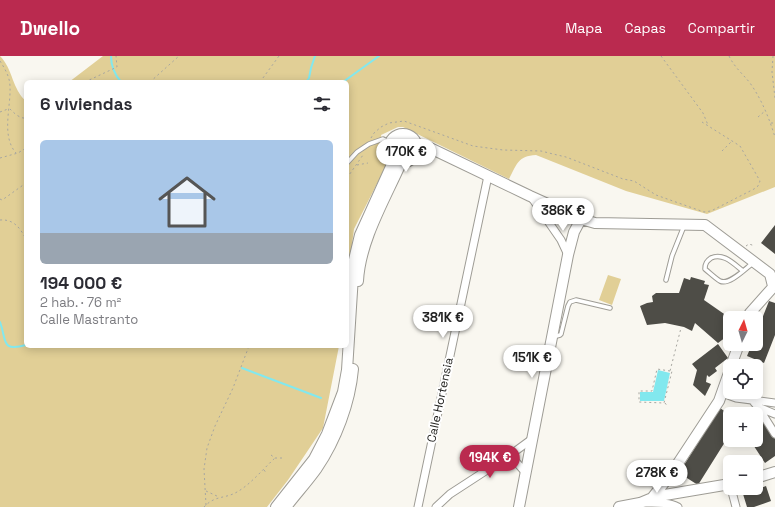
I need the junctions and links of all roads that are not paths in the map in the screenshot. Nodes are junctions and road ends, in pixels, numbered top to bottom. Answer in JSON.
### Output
{"nodes":[{"id":1,"x":389,"y":142,"type":"junction"},
{"id":2,"x":417,"y":147,"type":"junction"},
{"id":3,"x":349,"y":161,"type":"edge"},
{"id":4,"x":398,"y":161,"type":"junction"},
{"id":5,"x":488,"y":176,"type":"junction"},
{"id":6,"x":530,"y":196,"type":"junction"},
{"id":7,"x":581,"y":219,"type":"junction"},
{"id":8,"x":684,"y":225,"type":"junction"},
{"id":9,"x":568,"y":255,"type":"junction"},
{"id":10,"x":754,"y":262,"type":"junction"},
{"id":11,"x":743,"y":271,"type":"junction"},
{"id":12,"x":772,"y":273,"type":"edge"},
{"id":13,"x":666,"y":280,"type":"dead end"},
{"id":14,"x":774,"y":286,"type":"edge"},
{"id":15,"x":610,"y":308,"type":"dead end"},
{"id":16,"x":752,"y":311,"type":"edge"},
{"id":17,"x":552,"y":337,"type":"junction"},
{"id":18,"x":349,"y":339,"type":"edge"},
{"id":19,"x":348,"y":348,"type":"edge"},
{"id":20,"x":723,"y":390,"type":"edge"},
{"id":21,"x":722,"y":393,"type":"junction"},
{"id":22,"x":752,"y":400,"type":"junction"},
{"id":23,"x":775,"y":403,"type":"edge"},
{"id":24,"x":758,"y":407,"type":"edge"},
{"id":25,"x":763,"y":409,"type":"edge"},
{"id":26,"x":775,"y":414,"type":"edge"},
{"id":27,"x":763,"y":415,"type":"edge"},
{"id":28,"x":775,"y":434,"type":"edge"},
{"id":29,"x":532,"y":439,"type":"junction"},
{"id":30,"x":510,"y":455,"type":"junction"},
{"id":31,"x":525,"y":472,"type":"junction"},
{"id":32,"x":775,"y":472,"type":"edge"},
{"id":33,"x":763,"y":476,"type":"edge"},
{"id":34,"x":723,"y":485,"type":"edge"},
{"id":35,"x":733,"y":495,"type":"edge"},
{"id":36,"x":653,"y":497,"type":"junction"},
{"id":37,"x":640,"y":503,"type":"junction"},
{"id":38,"x":276,"y":507,"type":"edge"},
{"id":39,"x":286,"y":507,"type":"edge"},
{"id":40,"x":418,"y":507,"type":"edge"},
{"id":41,"x":436,"y":507,"type":"edge"},
{"id":42,"x":519,"y":507,"type":"edge"},
{"id":43,"x":619,"y":507,"type":"edge"},
{"id":44,"x":678,"y":507,"type":"edge"},
{"id":45,"x":736,"y":507,"type":"edge"}],
"edges":[{"from":1,"to":2,"type":"street"},
{"from":1,"to":3,"type":"lane"},
{"from":1,"to":4,"type":"street"},
{"from":2,"to":4,"type":"street"},
{"from":2,"to":5,"type":"street"},
{"from":4,"to":18,"type":"street"},
{"from":4,"to":39,"type":"street"},
{"from":5,"to":6,"type":"street"},
{"from":5,"to":40,"type":"street","name":"Calle Hortensia"},
{"from":6,"to":7,"type":"street"},
{"from":6,"to":9,"type":"street"},
{"from":7,"to":8,"type":"street"},
{"from":7,"to":9,"type":"street"},
{"from":8,"to":10,"type":"street"},
{"from":8,"to":13,"type":"lane"},
{"from":9,"to":17,"type":"street"},
{"from":10,"to":11,"type":"lane"},
{"from":10,"to":12,"type":"street"},
{"from":11,"to":11,"type":"lane"},
{"from":12,"to":14,"type":"street"},
{"from":14,"to":16,"type":"street"},
{"from":15,"to":17,"type":"lane"},
{"from":17,"to":29,"type":"street"},
{"from":19,"to":38,"type":"street"},
{"from":20,"to":21,"type":"street"},
{"from":21,"to":22,"type":"street"},
{"from":21,"to":36,"type":"street"},
{"from":22,"to":23,"type":"street"},
{"from":22,"to":24,"type":"street"},
{"from":25,"to":26,"type":"street"},
{"from":27,"to":28,"type":"street"},
{"from":29,"to":30,"type":"street"},
{"from":29,"to":31,"type":"street"},
{"from":30,"to":31,"type":"street"},
{"from":30,"to":41,"type":"street"},
{"from":31,"to":42,"type":"street"},
{"from":32,"to":33,"type":"street"},
{"from":34,"to":36,"type":"street"},
{"from":35,"to":45,"type":"street"},
{"from":36,"to":37,"type":"street"},
{"from":37,"to":43,"type":"street"},
{"from":37,"to":44,"type":"street"}]}
